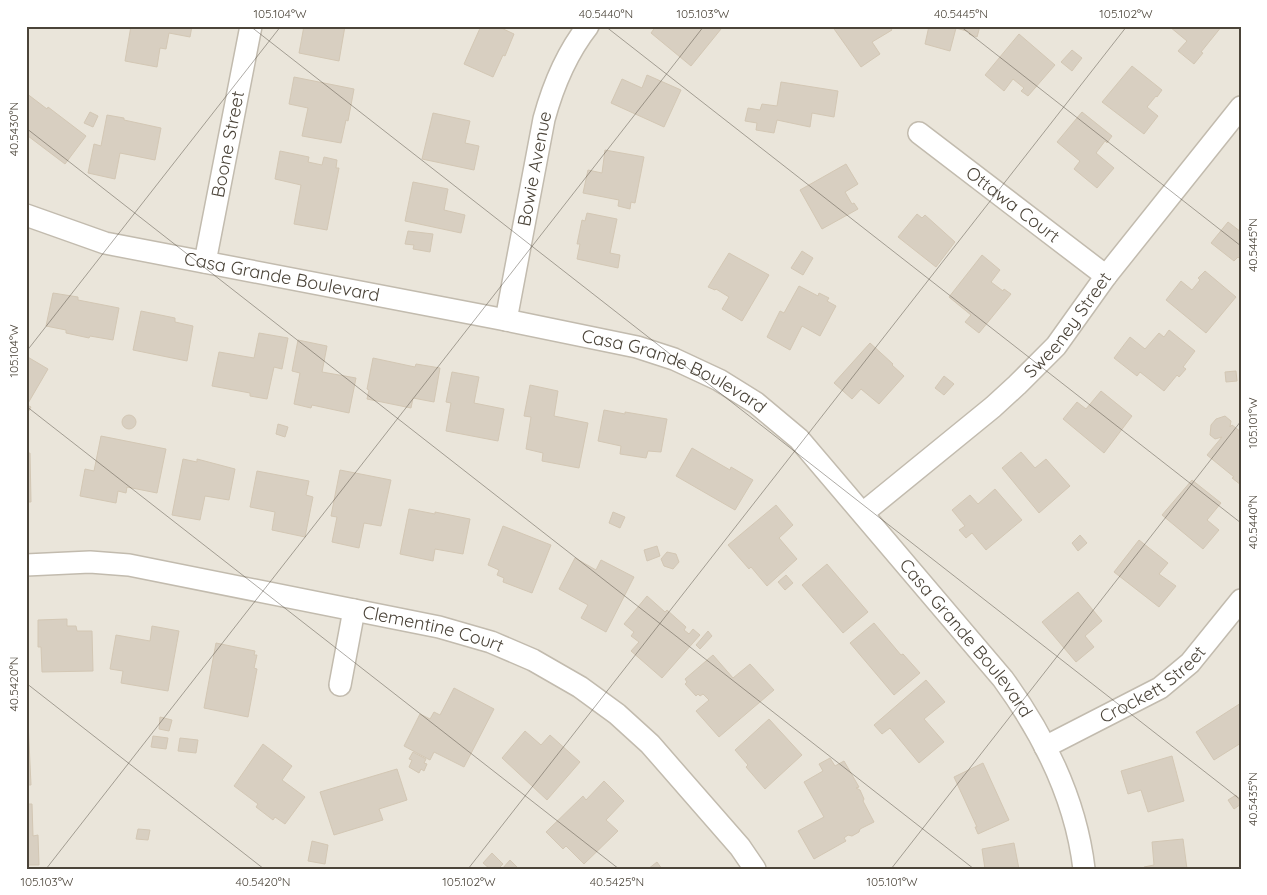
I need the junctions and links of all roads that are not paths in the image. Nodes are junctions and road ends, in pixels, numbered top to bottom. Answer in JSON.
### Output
{"nodes":[{"id":1,"x":251,"y":26,"type":"edge"},
{"id":2,"x":588,"y":26,"type":"edge"},
{"id":3,"x":1241,"y":107,"type":"edge"},
{"id":4,"x":919,"y":133,"type":"dead end"},
{"id":5,"x":26,"y":215,"type":"edge"},
{"id":6,"x":205,"y":262,"type":"junction"},
{"id":7,"x":1106,"y":276,"type":"junction"},
{"id":8,"x":506,"y":320,"type":"junction"},
{"id":9,"x":863,"y":513,"type":"junction"},
{"id":10,"x":26,"y":564,"type":"edge"},
{"id":11,"x":1241,"y":600,"type":"edge"},
{"id":12,"x":354,"y":610,"type":"junction"},
{"id":13,"x":340,"y":685,"type":"dead end"},
{"id":14,"x":1045,"y":747,"type":"junction"},
{"id":15,"x":755,"y":869,"type":"edge"},
{"id":16,"x":1084,"y":869,"type":"edge"}],
"edges":[{"from":1,"to":6,"type":"street","name":"Boone Street"},
{"from":2,"to":8,"type":"street","name":"Bowie Avenue"},
{"from":3,"to":7,"type":"street","name":"Sweeney Street"},
{"from":4,"to":7,"type":"street","name":"Ottawa Court"},
{"from":5,"to":6,"type":"street","name":"Casa Grande Boulevard"},
{"from":6,"to":8,"type":"street","name":"Casa Grande Boulevard"},
{"from":7,"to":9,"type":"street","name":"Sweeney Street"},
{"from":8,"to":9,"type":"street","name":"Casa Grande Boulevard"},
{"from":9,"to":14,"type":"street","name":"Casa Grande Boulevard"},
{"from":10,"to":12,"type":"street","name":"Clementine Court"},
{"from":11,"to":14,"type":"street","name":"Crockett Street"},
{"from":12,"to":13,"type":"street"},
{"from":12,"to":15,"type":"street","name":"Clementine Court"},
{"from":14,"to":16,"type":"street","name":"Casa Grande Boulevard"}]}
